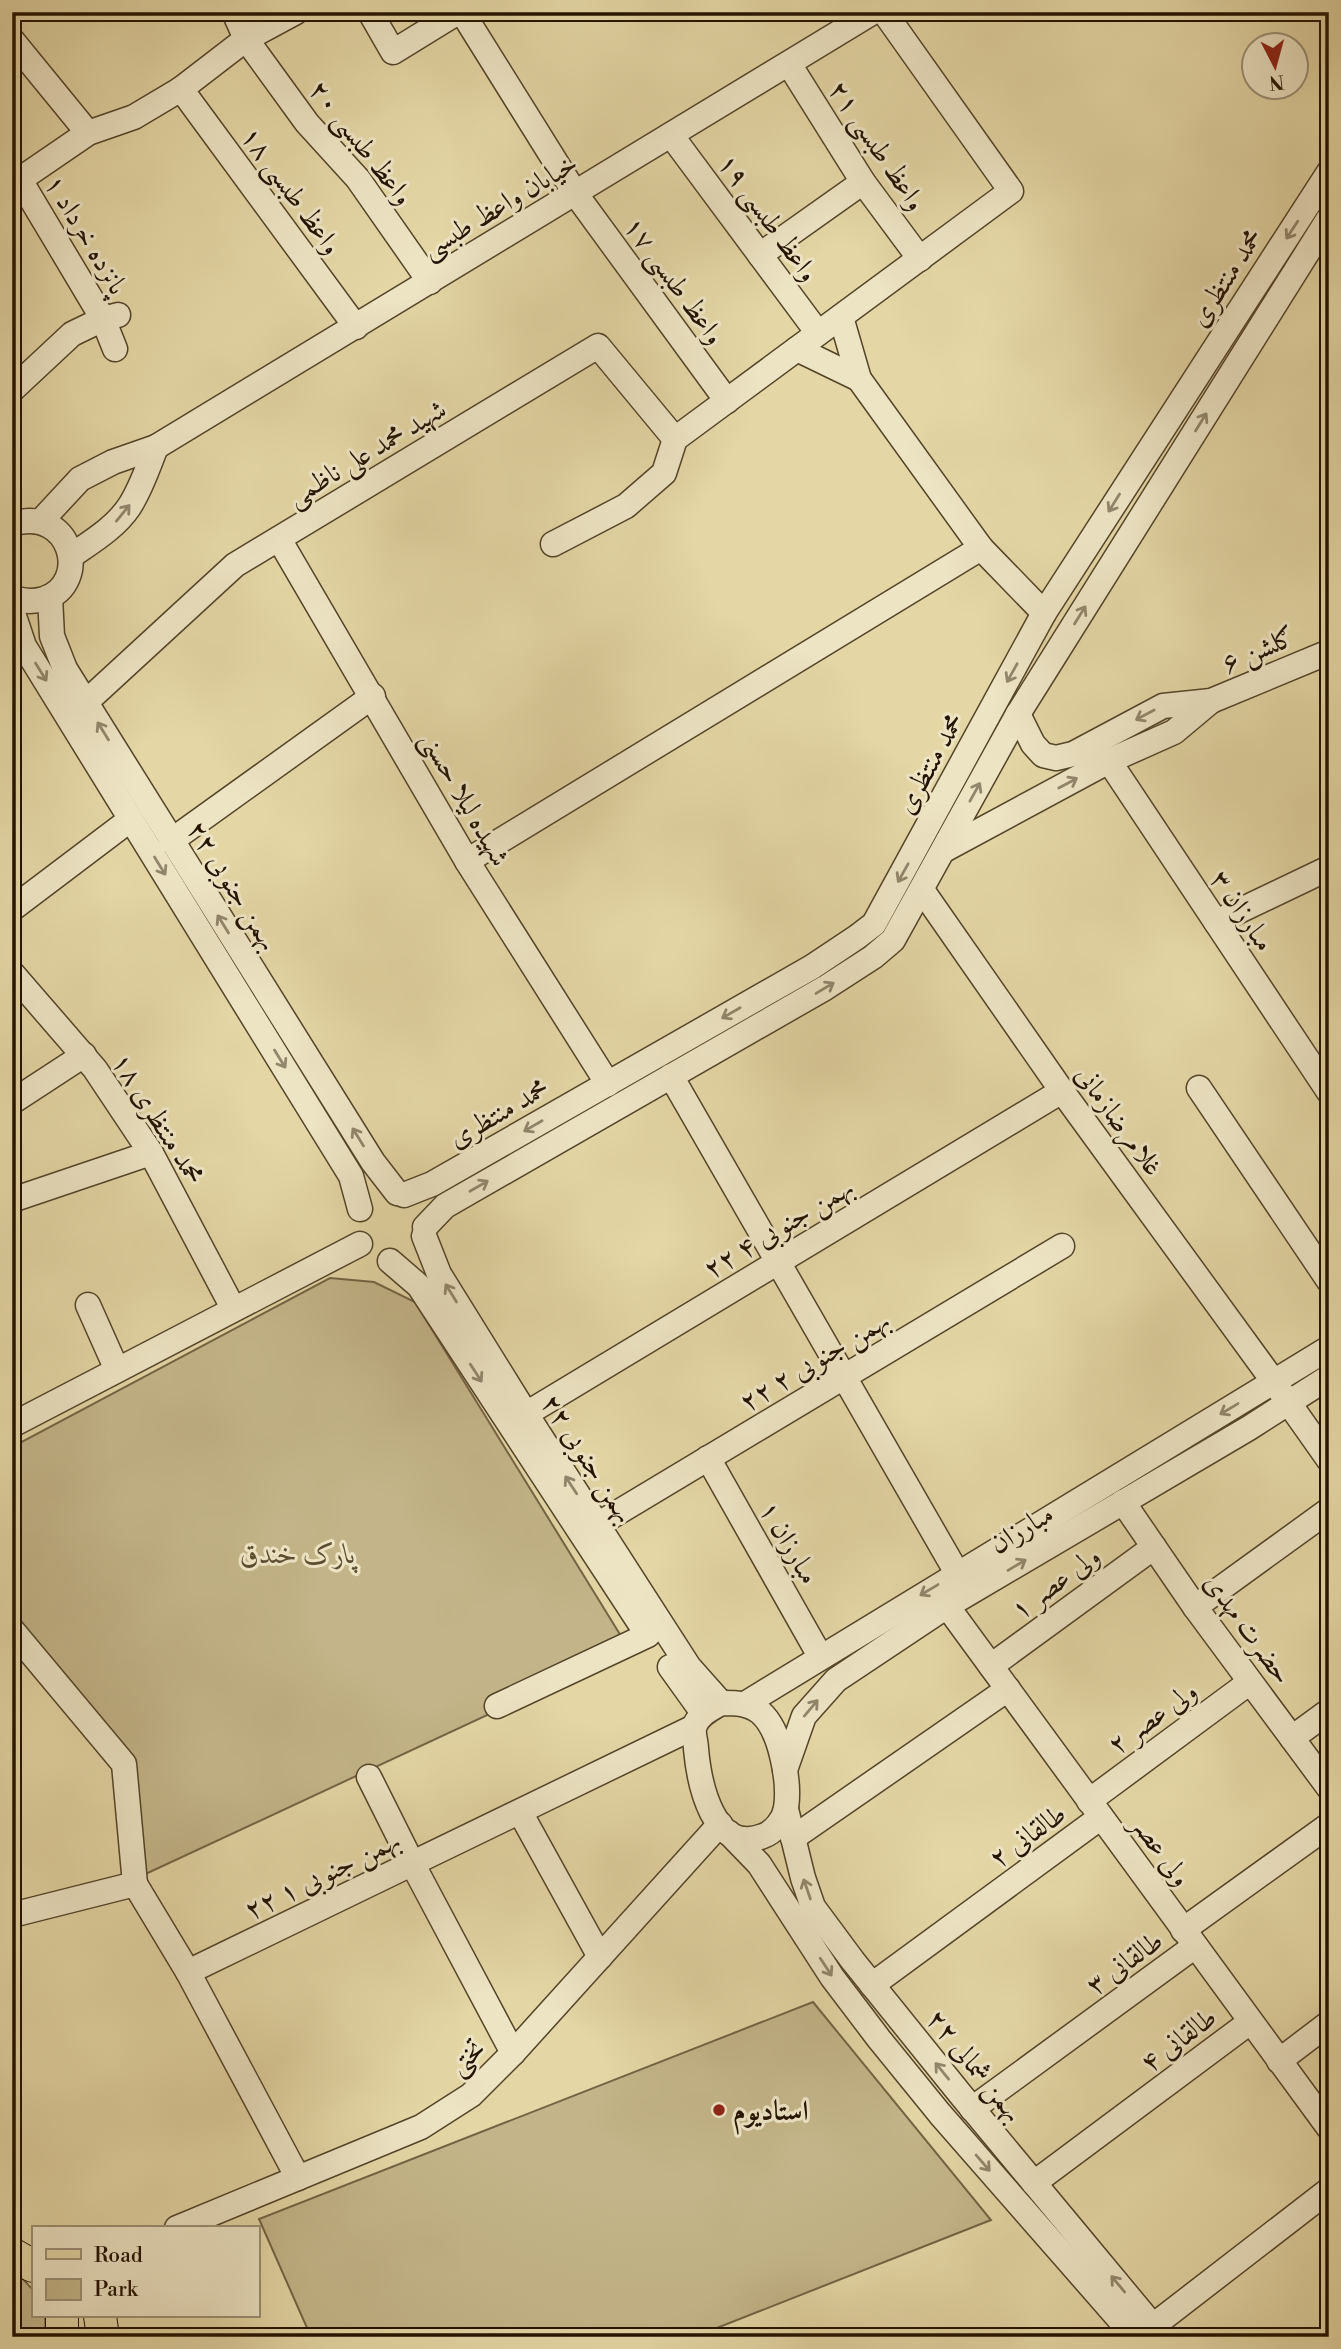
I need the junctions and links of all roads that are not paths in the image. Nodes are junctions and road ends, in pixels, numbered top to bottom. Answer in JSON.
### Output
{"nodes":[{"id":1,"x":234,"y":12,"type":"edge"},
{"id":2,"x":296,"y":12,"type":"edge"},
{"id":3,"x":370,"y":12,"type":"edge"},
{"id":4,"x":460,"y":12,"type":"edge"},
{"id":5,"x":873,"y":12,"type":"edge"},
{"id":6,"x":884,"y":12,"type":"edge"},
{"id":7,"x":246,"y":39,"type":"junction"},
{"id":8,"x":12,"y":40,"type":"edge"},
{"id":9,"x":789,"y":64,"type":"junction"},
{"id":10,"x":181,"y":89,"type":"junction"},
{"id":11,"x":88,"y":134,"type":"junction"},
{"id":12,"x":671,"y":135,"type":"junction"},
{"id":13,"x":1329,"y":172,"type":"edge"},
{"id":14,"x":16,"y":182,"type":"edge"},
{"id":15,"x":863,"y":182,"type":"junction"},
{"id":16,"x":575,"y":193,"type":"junction"},
{"id":17,"x":1329,"y":218,"type":"edge"},
{"id":18,"x":760,"y":255,"type":"junction"},
{"id":19,"x":920,"y":259,"type":"junction"},
{"id":20,"x":429,"y":282,"type":"junction"},
{"id":21,"x":111,"y":317,"type":"junction"},
{"id":22,"x":841,"y":317,"type":"junction"},
{"id":23,"x":356,"y":327,"type":"junction"},
{"id":24,"x":818,"y":334,"type":"junction"},
{"id":25,"x":115,"y":349,"type":"dead end"},
{"id":26,"x":797,"y":349,"type":"junction"},
{"id":27,"x":859,"y":379,"type":"junction"},
{"id":28,"x":12,"y":390,"type":"edge"},
{"id":29,"x":727,"y":401,"type":"junction"},
{"id":30,"x":675,"y":439,"type":"junction"},
{"id":31,"x":156,"y":447,"type":"junction"},
{"id":32,"x":1133,"y":473,"type":"junction"},
{"id":33,"x":1161,"y":485,"type":"junction"},
{"id":34,"x":23,"y":518,"type":"edge"},
{"id":35,"x":279,"y":538,"type":"junction"},
{"id":36,"x":553,"y":544,"type":"dead end"},
{"id":37,"x":981,"y":548,"type":"junction"},
{"id":38,"x":71,"y":556,"type":"junction"},
{"id":39,"x":12,"y":597,"type":"edge"},
{"id":40,"x":50,"y":597,"type":"junction"},
{"id":41,"x":12,"y":610,"type":"edge"},
{"id":42,"x":1044,"y":613,"type":"junction"},
{"id":43,"x":1329,"y":652,"type":"edge"},
{"id":44,"x":373,"y":696,"type":"junction"},
{"id":45,"x":1211,"y":701,"type":"junction"},
{"id":46,"x":85,"y":703,"type":"junction"},
{"id":47,"x":1018,"y":714,"type":"junction"},
{"id":48,"x":1108,"y":761,"type":"junction"},
{"id":49,"x":131,"y":819,"type":"junction"},
{"id":50,"x":171,"y":841,"type":"junction"},
{"id":51,"x":944,"y":850,"type":"junction"},
{"id":52,"x":467,"y":861,"type":"junction"},
{"id":53,"x":1329,"y":868,"type":"edge"},
{"id":54,"x":922,"y":890,"type":"junction"},
{"id":55,"x":12,"y":909,"type":"edge"},
{"id":56,"x":1216,"y":922,"type":"junction"},
{"id":57,"x":240,"y":972,"type":"junction"},
{"id":58,"x":12,"y":973,"type":"edge"},
{"id":59,"x":84,"y":1055,"type":"junction"},
{"id":60,"x":671,"y":1076,"type":"junction"},
{"id":61,"x":1324,"y":1077,"type":"edge"},
{"id":62,"x":608,"y":1084,"type":"junction"},
{"id":63,"x":1199,"y":1088,"type":"dead end"},
{"id":64,"x":1062,"y":1091,"type":"junction"},
{"id":65,"x":12,"y":1102,"type":"edge"},
{"id":66,"x":150,"y":1153,"type":"junction"},
{"id":67,"x":400,"y":1194,"type":"junction"},
{"id":68,"x":12,"y":1200,"type":"edge"},
{"id":69,"x":360,"y":1209,"type":"junction"},
{"id":70,"x":425,"y":1231,"type":"junction"},
{"id":71,"x":360,"y":1244,"type":"junction"},
{"id":72,"x":1062,"y":1246,"type":"dead end"},
{"id":73,"x":390,"y":1261,"type":"junction"},
{"id":74,"x":778,"y":1262,"type":"junction"},
{"id":75,"x":1329,"y":1282,"type":"edge"},
{"id":76,"x":88,"y":1305,"type":"dead end"},
{"id":77,"x":233,"y":1308,"type":"junction"},
{"id":78,"x":1329,"y":1348,"type":"edge"},
{"id":79,"x":117,"y":1370,"type":"junction"},
{"id":80,"x":844,"y":1376,"type":"junction"},
{"id":81,"x":1329,"y":1377,"type":"edge"},
{"id":82,"x":1274,"y":1382,"type":"junction"},
{"id":83,"x":1289,"y":1402,"type":"junction"},
{"id":84,"x":526,"y":1414,"type":"junction"},
{"id":85,"x":12,"y":1425,"type":"edge"},
{"id":86,"x":708,"y":1458,"type":"junction"},
{"id":87,"x":1329,"y":1460,"type":"edge"},
{"id":88,"x":1123,"y":1502,"type":"junction"},
{"id":89,"x":1329,"y":1510,"type":"edge"},
{"id":90,"x":597,"y":1525,"type":"junction"},
{"id":91,"x":1154,"y":1547,"type":"junction"},
{"id":92,"x":957,"y":1573,"type":"junction"},
{"id":93,"x":947,"y":1606,"type":"junction"},
{"id":94,"x":1195,"y":1607,"type":"junction"},
{"id":95,"x":12,"y":1630,"type":"edge"},
{"id":96,"x":648,"y":1635,"type":"junction"},
{"id":97,"x":820,"y":1656,"type":"junction"},
{"id":98,"x":991,"y":1666,"type":"junction"},
{"id":99,"x":1250,"y":1682,"type":"junction"},
{"id":100,"x":1008,"y":1689,"type":"junction"},
{"id":101,"x":497,"y":1706,"type":"dead end"},
{"id":102,"x":1329,"y":1710,"type":"edge"},
{"id":103,"x":716,"y":1712,"type":"junction"},
{"id":104,"x":1292,"y":1738,"type":"junction"},
{"id":105,"x":785,"y":1770,"type":"junction"},
{"id":106,"x":369,"y":1777,"type":"dead end"},
{"id":107,"x":1329,"y":1788,"type":"edge"},
{"id":108,"x":786,"y":1809,"type":"junction"},
{"id":109,"x":1095,"y":1809,"type":"junction"},
{"id":110,"x":520,"y":1812,"type":"junction"},
{"id":111,"x":1329,"y":1825,"type":"edge"},
{"id":112,"x":724,"y":1828,"type":"junction"},
{"id":113,"x":793,"y":1839,"type":"junction"},
{"id":114,"x":412,"y":1863,"type":"junction"},
{"id":115,"x":135,"y":1884,"type":"junction"},
{"id":116,"x":12,"y":1915,"type":"edge"},
{"id":117,"x":1189,"y":1938,"type":"junction"},
{"id":118,"x":600,"y":1957,"type":"junction"},
{"id":119,"x":188,"y":1972,"type":"junction"},
{"id":120,"x":872,"y":1985,"type":"junction"},
{"id":121,"x":1250,"y":2022,"type":"junction"},
{"id":122,"x":1329,"y":2023,"type":"edge"},
{"id":123,"x":513,"y":2053,"type":"junction"},
{"id":124,"x":1279,"y":2061,"type":"junction"},
{"id":125,"x":972,"y":2109,"type":"junction"},
{"id":126,"x":1329,"y":2128,"type":"edge"},
{"id":127,"x":298,"y":2178,"type":"junction"},
{"id":128,"x":1034,"y":2183,"type":"junction"},
{"id":129,"x":1329,"y":2190,"type":"edge"},
{"id":130,"x":182,"y":2226,"type":"edge"},
{"id":131,"x":12,"y":2254,"type":"edge"},
{"id":132,"x":32,"y":2265,"type":"edge"},
{"id":133,"x":100,"y":2318,"type":"edge"},
{"id":134,"x":1148,"y":2334,"type":"edge"},
{"id":135,"x":103,"y":2337,"type":"edge"}],
"edges":[{"from":1,"to":7,"type":"street","name":"واعظ طبسی ۲۰"},
{"from":2,"to":7,"type":"street"},
{"from":3,"to":4,"type":"street"},
{"from":4,"to":16,"type":"street","name":"واعظ طبسی ۱۷"},
{"from":5,"to":9,"type":"street","name":"خیابان واعظ طبسی"},
{"from":6,"to":19,"type":"street"},
{"from":7,"to":10,"type":"street"},
{"from":7,"to":20,"type":"street","name":"واعظ طبسی ۲۰"},
{"from":8,"to":11,"type":"street"},
{"from":9,"to":12,"type":"street","name":"خیابان واعظ طبسی"},
{"from":9,"to":15,"type":"street","name":"واعظ طبسی ۲۱"},
{"from":10,"to":11,"type":"street"},
{"from":10,"to":23,"type":"street","name":"واعظ طبسی ۱۸"},
{"from":11,"to":14,"type":"street"},
{"from":12,"to":16,"type":"street","name":"خیابان واعظ طبسی"},
{"from":12,"to":18,"type":"street","name":"واعظ طبسی ۱۹"},
{"from":13,"to":32,"type":"street","name":"محمد منتظری","one_way":true},
{"from":14,"to":21,"type":"street","name":"پانزده خرداد ۱"},
{"from":15,"to":18,"type":"street"},
{"from":15,"to":19,"type":"street","name":"واعظ طبسی ۲۱"},
{"from":16,"to":20,"type":"street","name":"خیابان واعظ طبسی"},
{"from":16,"to":29,"type":"street","name":"واعظ طبسی ۱۷"},
{"from":33,"to":17,"type":"street","name":"محمد منتظری","one_way":true},
{"from":18,"to":24,"type":"street","name":"واعظ طبسی ۱۹"},
{"from":19,"to":22,"type":"street"},
{"from":20,"to":23,"type":"street","name":"خیابان واعظ طبسی"},
{"from":21,"to":25,"type":"street","name":"پانزده خرداد ۱"},
{"from":21,"to":28,"type":"street","name":"پانزده خرداد ۱"},
{"from":22,"to":24,"type":"street"},
{"from":22,"to":27,"type":"street"},
{"from":23,"to":31,"type":"street","name":"خیابان واعظ طبسی"},
{"from":24,"to":26,"type":"street"},
{"from":26,"to":27,"type":"street"},
{"from":26,"to":29,"type":"street"},
{"from":27,"to":37,"type":"street"},
{"from":29,"to":30,"type":"street"},
{"from":30,"to":35,"type":"street","name":"شهید محمد علی ناظمی"},
{"from":30,"to":36,"type":"street"},
{"from":31,"to":34,"type":"street","name":"خیابان واعظ طبسی"},
{"from":38,"to":31,"type":"street","one_way":true},
{"from":32,"to":33,"type":"street"},
{"from":32,"to":42,"type":"street","name":"محمد منتظری","one_way":true},
{"from":47,"to":33,"type":"street","name":"محمد منتظری","one_way":true},
{"from":34,"to":38,"type":"street"},
{"from":35,"to":44,"type":"street","name":"شهیده لیلا حسنی"},
{"from":35,"to":46,"type":"street","name":"شهید محمد علی ناظمی"},
{"from":37,"to":42,"type":"street"},
{"from":37,"to":52,"type":"street"},
{"from":38,"to":40,"type":"street"},
{"from":39,"to":40,"type":"street"},
{"from":40,"to":46,"type":"street","name":"۲۲ بهمن جنوبی"},
{"from":41,"to":49,"type":"street","name":"۲۲ بهمن جنوبی","one_way":true},
{"from":42,"to":62,"type":"street","name":"محمد منتظری","one_way":true},
{"from":43,"to":45,"type":"street","name":"ګلشن ۶"},
{"from":44,"to":50,"type":"street"},
{"from":44,"to":52,"type":"street","name":"شهیده لیلا حسنی"},
{"from":45,"to":47,"type":"street","one_way":true},
{"from":45,"to":48,"type":"street"},
{"from":50,"to":46,"type":"street","name":"۲۲ بهمن جنوبی","one_way":true},
{"from":51,"to":47,"type":"street","name":"محمد منتظری","one_way":true},
{"from":51,"to":48,"type":"street","one_way":true},
{"from":48,"to":56,"type":"street","name":"مبارزان ۳"},
{"from":49,"to":55,"type":"street"},
{"from":49,"to":57,"type":"street","name":"۲۲ بهمن جنوبی","one_way":true},
{"from":57,"to":50,"type":"street","name":"۲۲ بهمن جنوبی","one_way":true},
{"from":51,"to":54,"type":"street","name":"محمد منتظری"},
{"from":52,"to":62,"type":"street","name":"شهیده لیلا حسنی"},
{"from":53,"to":56,"type":"street"},
{"from":60,"to":54,"type":"street","name":"محمد منتظری","one_way":true},
{"from":54,"to":64,"type":"street","name":"غلامرضازمانی"},
{"from":56,"to":61,"type":"street","name":"مبارزان ۳"},
{"from":67,"to":57,"type":"street","name":"۲۲ بهمن جنوبی","one_way":true},
{"from":57,"to":69,"type":"street","name":"۲۲ بهمن جنوبی","one_way":true},
{"from":58,"to":59,"type":"street","name":"محمد منتظری ۱۸"},
{"from":59,"to":65,"type":"street"},
{"from":59,"to":66,"type":"street","name":"محمد منتظری ۱۸"},
{"from":70,"to":60,"type":"street","name":"محمد منتظری","one_way":true},
{"from":60,"to":74,"type":"street"},
{"from":62,"to":67,"type":"street","name":"محمد منتظری","one_way":true},
{"from":63,"to":75,"type":"street"},
{"from":64,"to":74,"type":"street","name":"۲۲ بهمن جنوبی ۴"},
{"from":64,"to":82,"type":"street","name":"غلامرضازمانی"},
{"from":66,"to":68,"type":"street"},
{"from":66,"to":77,"type":"street","name":"محمد منتظری ۱۸"},
{"from":67,"to":69,"type":"street"},
{"from":67,"to":70,"type":"street"},
{"from":69,"to":71,"type":"street"},
{"from":70,"to":73,"type":"street"},
{"from":84,"to":70,"type":"street","name":"۲۲ بهمن جنوبی","one_way":true},
{"from":71,"to":73,"type":"street"},
{"from":71,"to":77,"type":"street"},
{"from":72,"to":80,"type":"street","name":"۲۲ بهمن جنوبی ۲"},
{"from":73,"to":96,"type":"street","name":"۲۲ بهمن جنوبی","one_way":true},
{"from":74,"to":80,"type":"street"},
{"from":74,"to":84,"type":"street","name":"۲۲ بهمن جنوبی ۴"},
{"from":76,"to":79,"type":"street"},
{"from":77,"to":79,"type":"street"},
{"from":78,"to":82,"type":"street","name":"مبارزان"},
{"from":79,"to":85,"type":"street"},
{"from":80,"to":86,"type":"street","name":"۲۲ بهمن جنوبی ۲"},
{"from":80,"to":92,"type":"street"},
{"from":81,"to":83,"type":"street","name":"مبارزان"},
{"from":82,"to":83,"type":"street","name":"غلامرضازمانی"},
{"from":82,"to":92,"type":"street","name":"مبارزان","one_way":true},
{"from":83,"to":87,"type":"street","name":"غلامرضازمانی"},
{"from":83,"to":88,"type":"street","name":"مبارزان"},
{"from":90,"to":84,"type":"street","name":"۲۲ بهمن جنوبی","one_way":true},
{"from":86,"to":90,"type":"street","name":"۲۲ بهمن جنوبی ۲"},
{"from":86,"to":97,"type":"street","name":"مبارزان ۱"},
{"from":88,"to":91,"type":"street","name":"حضرت مهدی"},
{"from":93,"to":88,"type":"street","name":"مبارزان","one_way":true},
{"from":89,"to":94,"type":"street"},
{"from":90,"to":103,"type":"street","name":"۲۲ بهمن جنوبی"},
{"from":91,"to":94,"type":"street","name":"حضرت مهدی"},
{"from":91,"to":98,"type":"street","name":"ولی عصر ۱"},
{"from":92,"to":97,"type":"street","name":"مبارزان","one_way":true},
{"from":93,"to":98,"type":"street","name":"ولی عصر"},
{"from":105,"to":93,"type":"street","name":"مبارزان","one_way":true},
{"from":94,"to":99,"type":"street","name":"حضرت مهدی"},
{"from":95,"to":115,"type":"street"},
{"from":96,"to":101,"type":"street"},
{"from":96,"to":103,"type":"street","name":"۲۲ بهمن جنوبی"},
{"from":97,"to":103,"type":"street","name":"مبارزان"},
{"from":98,"to":100,"type":"street","name":"ولی عصر"},
{"from":99,"to":104,"type":"street","name":"حضرت مهدی"},
{"from":99,"to":109,"type":"street","name":"ولی عصر ۲"},
{"from":100,"to":109,"type":"street","name":"ولی عصر"},
{"from":100,"to":113,"type":"street"},
{"from":102,"to":104,"type":"street"},
{"from":103,"to":105,"type":"street"},
{"from":103,"to":110,"type":"street","name":"۲۲ بهمن جنوبی ۱"},
{"from":103,"to":112,"type":"street"},
{"from":104,"to":107,"type":"street","name":"حضرت مهدی"},
{"from":105,"to":108,"type":"street"},
{"from":106,"to":114,"type":"street"},
{"from":108,"to":112,"type":"street"},
{"from":108,"to":113,"type":"street","name":"۲۲ بهمن شمالی"},
{"from":109,"to":117,"type":"street","name":"ولی عصر"},
{"from":109,"to":120,"type":"street","name":"طالقانی ۲"},
{"from":110,"to":114,"type":"street","name":"۲۲ بهمن جنوبی ۱"},
{"from":110,"to":118,"type":"street"},
{"from":111,"to":117,"type":"street","name":"طالقانی ۳"},
{"from":112,"to":118,"type":"street","name":"تختی"},
{"from":112,"to":134,"type":"street","name":"۲۲ بهمن شمالی","one_way":true},
{"from":120,"to":113,"type":"street","name":"۲۲ بهمن شمالی","one_way":true},
{"from":114,"to":119,"type":"street","name":"۲۲ بهمن جنوبی ۱"},
{"from":114,"to":123,"type":"street"},
{"from":115,"to":116,"type":"street"},
{"from":115,"to":119,"type":"street"},
{"from":117,"to":121,"type":"street","name":"ولی عصر"},
{"from":117,"to":125,"type":"street","name":"طالقانی ۳"},
{"from":118,"to":123,"type":"street","name":"تختی"},
{"from":119,"to":127,"type":"street"},
{"from":125,"to":120,"type":"street","name":"۲۲ بهمن شمالی","one_way":true},
{"from":121,"to":124,"type":"street","name":"ولی عصر"},
{"from":121,"to":128,"type":"street","name":"طالقانی ۴"},
{"from":122,"to":124,"type":"street"},
{"from":123,"to":127,"type":"street","name":"تختی"},
{"from":124,"to":126,"type":"street","name":"ولی عصر"},
{"from":125,"to":128,"type":"street","name":"۲۲ بهمن شمالی"},
{"from":127,"to":130,"type":"street","name":"تختی"},
{"from":134,"to":128,"type":"street","name":"۲۲ بهمن شمالی","one_way":true},
{"from":129,"to":134,"type":"street"},
{"from":131,"to":132,"type":"main road"},
{"from":133,"to":135,"type":"main road"}]}
